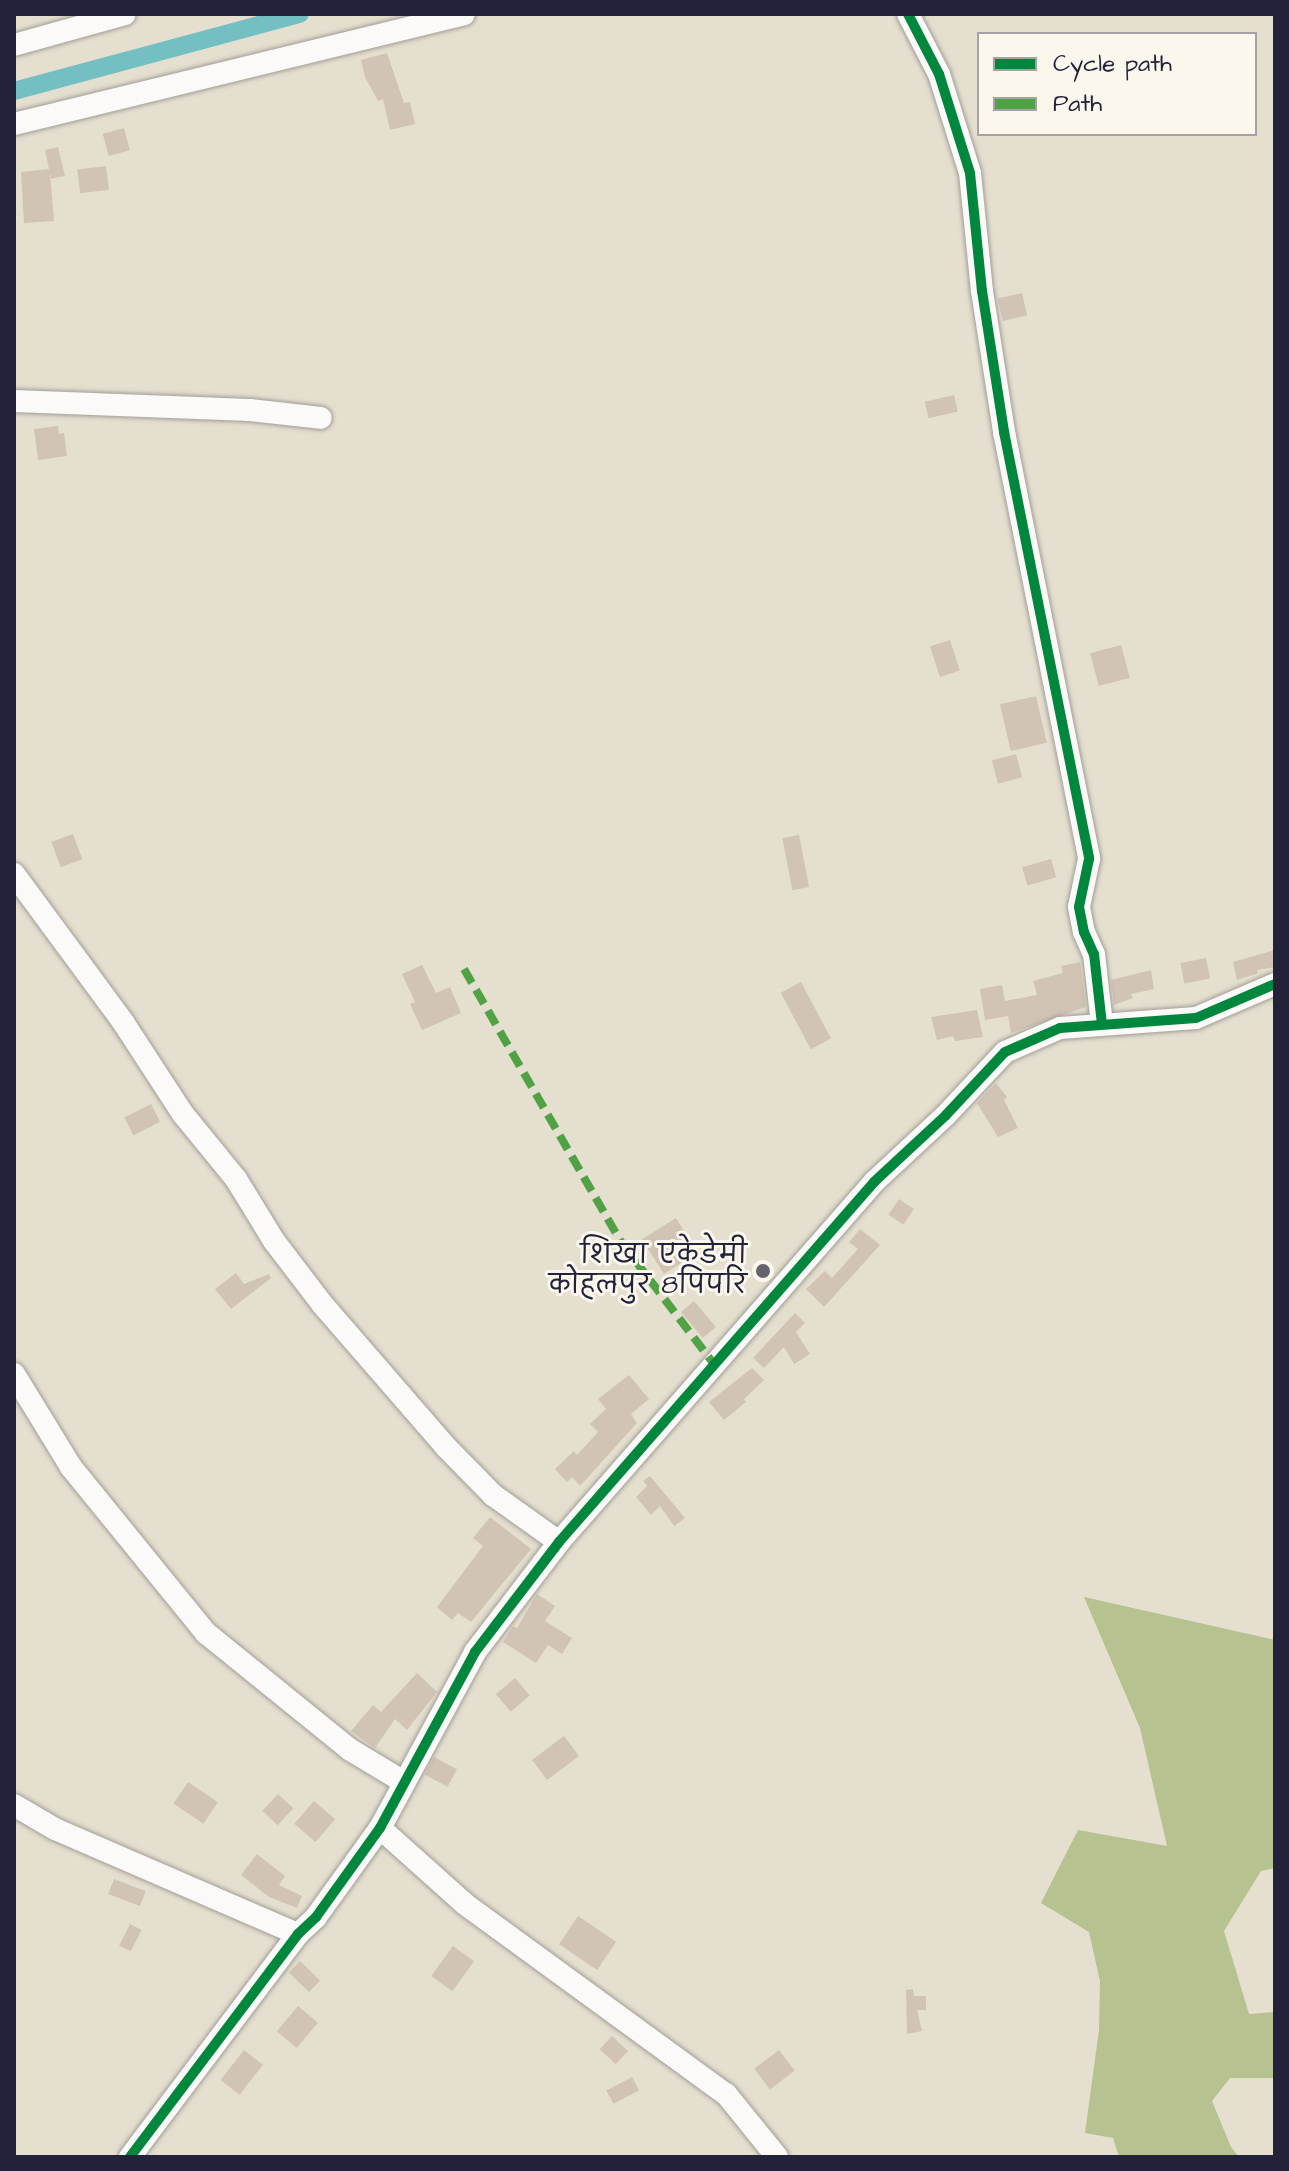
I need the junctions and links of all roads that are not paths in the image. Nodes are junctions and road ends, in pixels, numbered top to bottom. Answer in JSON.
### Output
{"nodes":[{"id":1,"x":125,"y":14,"type":"edge"},
{"id":2,"x":464,"y":14,"type":"edge"},
{"id":3,"x":908,"y":14,"type":"edge"},
{"id":4,"x":14,"y":45,"type":"edge"},
{"id":5,"x":14,"y":124,"type":"edge"},
{"id":6,"x":14,"y":401,"type":"edge"},
{"id":7,"x":321,"y":418,"type":"dead end"},
{"id":8,"x":14,"y":874,"type":"edge"},
{"id":9,"x":1275,"y":984,"type":"edge"},
{"id":10,"x":1102,"y":1024,"type":"junction"},
{"id":11,"x":14,"y":1374,"type":"edge"},
{"id":12,"x":23,"y":1411,"type":"edge"},
{"id":13,"x":559,"y":1542,"type":"junction"},
{"id":14,"x":404,"y":1782,"type":"junction"},
{"id":15,"x":14,"y":1805,"type":"edge"},
{"id":16,"x":380,"y":1828,"type":"junction"},
{"id":17,"x":298,"y":1934,"type":"junction"},
{"id":18,"x":130,"y":2157,"type":"edge"},
{"id":19,"x":777,"y":2157,"type":"edge"}],
"edges":[{"from":1,"to":4,"type":"street"},
{"from":2,"to":5,"type":"street"},
{"from":3,"to":10,"type":"street"},
{"from":6,"to":7,"type":"street"},
{"from":8,"to":13,"type":"street"},
{"from":9,"to":10,"type":"street"},
{"from":10,"to":13,"type":"street"},
{"from":11,"to":12,"type":"street"},
{"from":12,"to":14,"type":"street"},
{"from":13,"to":14,"type":"street"},
{"from":14,"to":16,"type":"street"},
{"from":15,"to":17,"type":"street"},
{"from":16,"to":17,"type":"street"},
{"from":16,"to":19,"type":"street"},
{"from":17,"to":18,"type":"street"}]}
